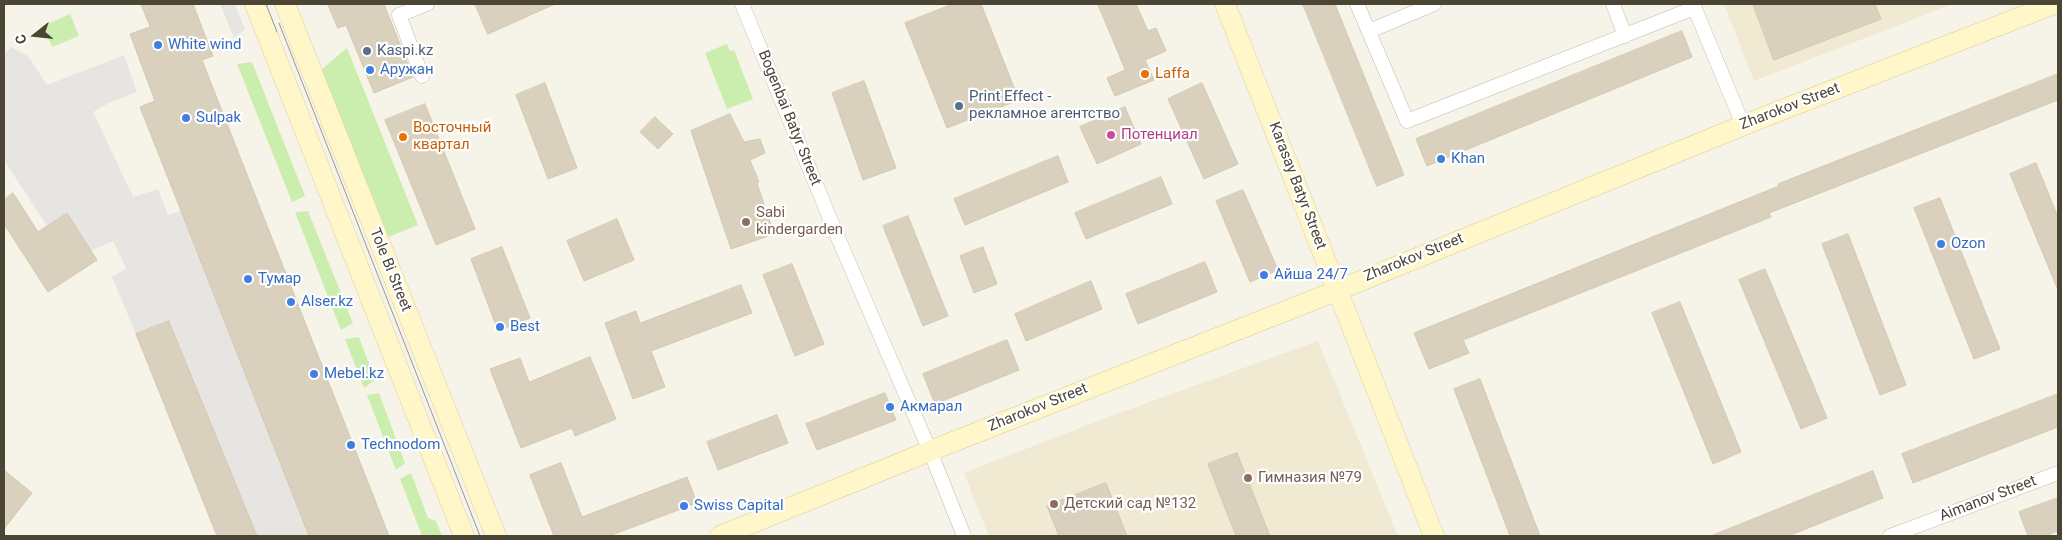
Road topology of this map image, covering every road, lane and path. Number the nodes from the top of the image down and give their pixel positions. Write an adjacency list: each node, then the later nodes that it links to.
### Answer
1 (255, 4): 19 (street, Tole Bi Street)
2 (285, 4): 20 (street, Tole Bi Street)
3 (427, 4): 13 (street)
4 (742, 4): 16 (street, Bogenbai Batyr Street)
5 (1226, 4): 15 (street, Karasay Batyr Street)
6 (1357, 4): 11 (street)
7 (1434, 4): 11 (street)
8 (1613, 4): 12 (street)
9 (2054, 4): 14 (street, Zharokov Street)
10 (1693, 6): 12 (street); 14 (street)
11 (1369, 31): 12 (street)
12 (1625, 36)
13 (422, 76)
14 (1743, 125): 15 (street, Zharokov Street)
15 (1338, 290): 16 (street, Zharokov Street); 23 (street, Karasay Batyr Street)
16 (930, 451): 21 (street, Zharokov Street); 22 (street, Bogenbai Batyr Street)
17 (2058, 473): 18 (street, Aimanov Street)
18 (1905, 534): 24 (street, Aimanov Street)
19 (464, 536)
20 (496, 536)
21 (720, 536)
22 (964, 536)
23 (1434, 536)
24 (1890, 536)

